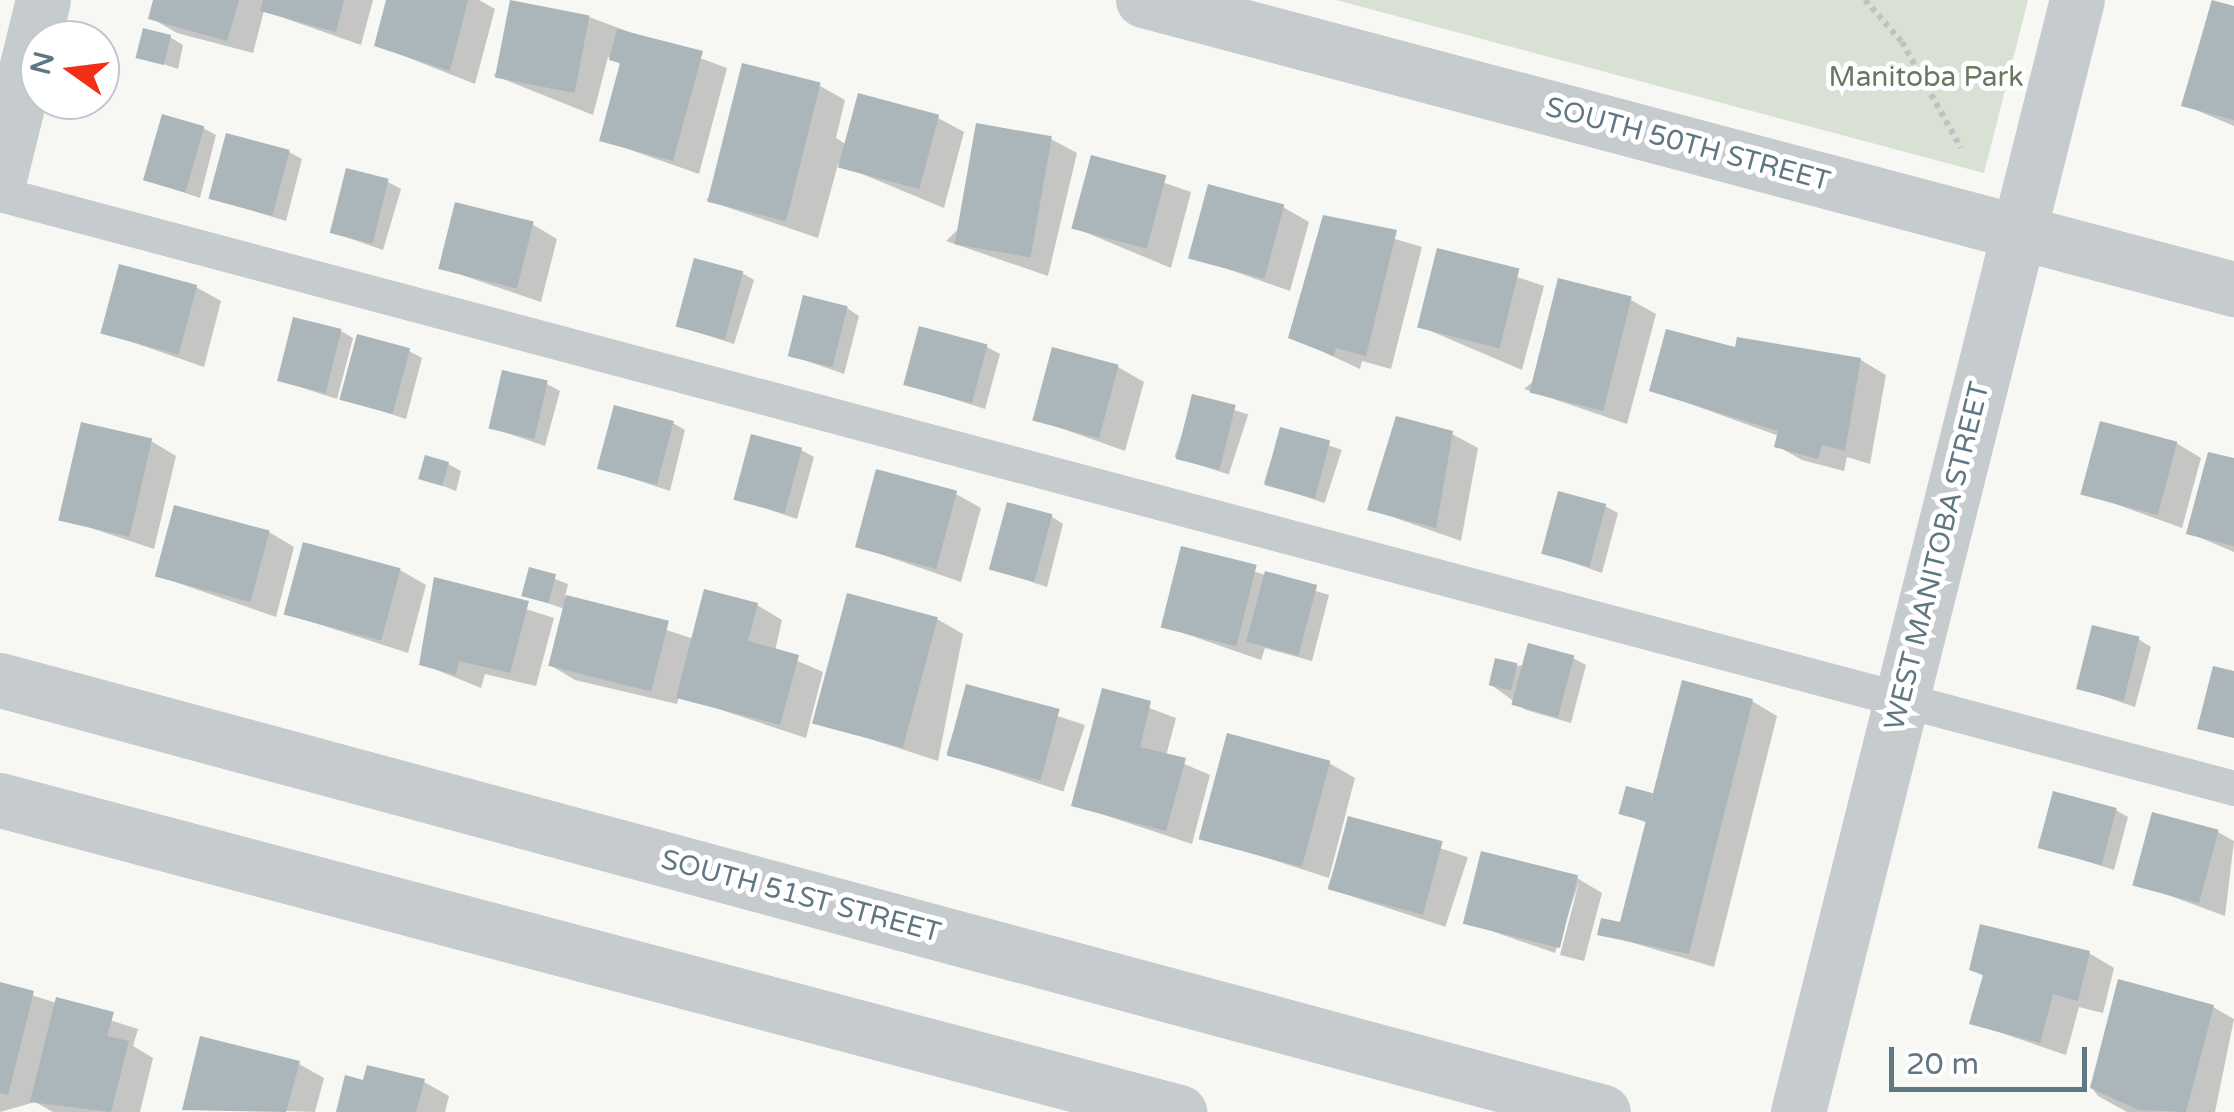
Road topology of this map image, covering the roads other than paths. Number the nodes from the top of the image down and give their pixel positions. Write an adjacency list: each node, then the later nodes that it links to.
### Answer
1 (42, 0): 4 (street)
2 (1143, 0): 6 (street, SOUTH 50TH STREET)
3 (2077, 0): 6 (street, WEST MANITOBA STREET)
4 (0, 175)
5 (0, 194): 9 (lane)
6 (2017, 232): 7 (street, SOUTH 50TH STREET); 9 (street, WEST MANITOBA STREET)
7 (2234, 289)
8 (0, 680): 13 (street, SOUTH 51ST STREET)
9 (1900, 702): 10 (lane); 14 (street, WEST MANITOBA STREET)
10 (2234, 788)
11 (0, 800): 12 (street)
12 (1179, 1112)
13 (1603, 1112)
14 (1798, 1112)

